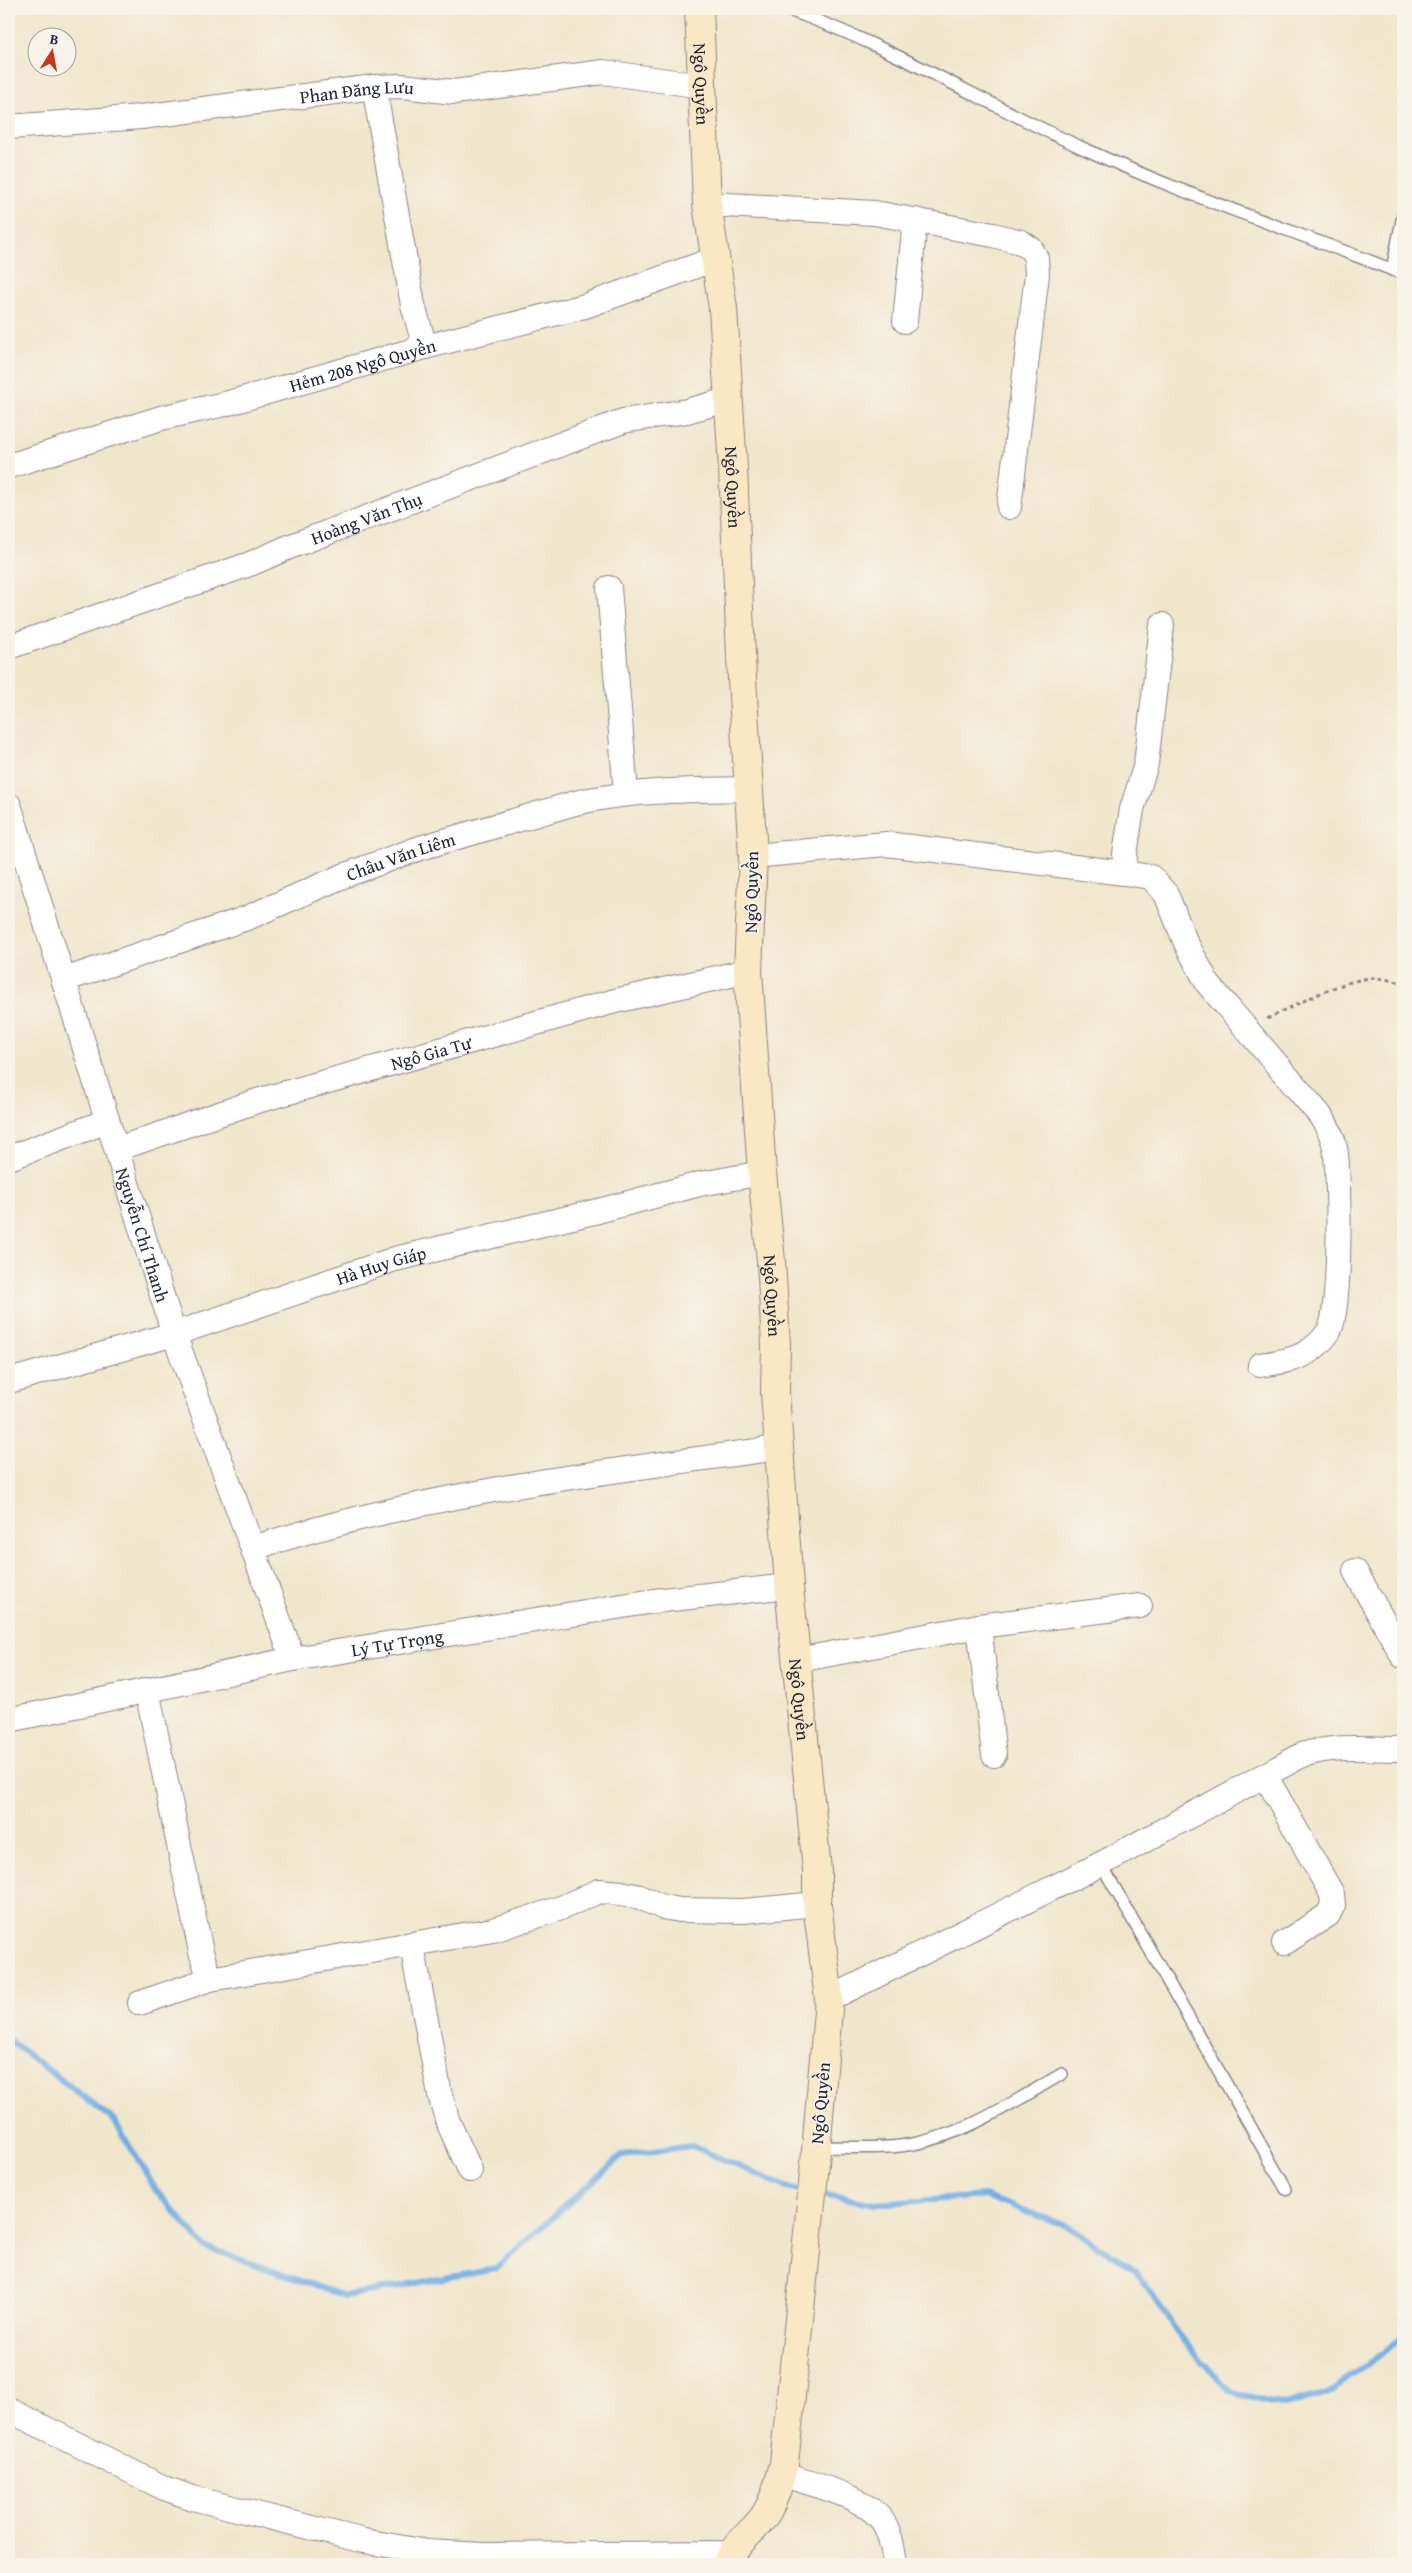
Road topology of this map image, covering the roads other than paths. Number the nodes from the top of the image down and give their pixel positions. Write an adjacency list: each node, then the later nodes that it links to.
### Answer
1 (699, 9): 3 (street, Ngô Quyền)
2 (786, 9): 10 (lane)
3 (703, 86): 4 (street, Phan Đăng Lưu); 6 (street, Ngô Quyền)
4 (374, 87): 5 (street, Phan Đăng Lưu); 13 (street)
5 (9, 127)
6 (708, 204): 8 (street); 9 (street, Ngô Quyền)
7 (1403, 215): 10 (lane)
8 (915, 220): 12 (street); 16 (street)
9 (715, 259): 13 (street, Hẻm 208 Ngô Quyền); 14 (street, Ngô Quyền)
10 (1392, 270): 11 (lane)
11 (1403, 274)
12 (906, 321)
13 (425, 346): 15 (street, Hẻm 208 Ngô Quyền)
14 (727, 400): 19 (street, Hoàng Văn Thụ); 20 (street, Ngô Quyền)
15 (9, 466)
16 (1009, 507)
17 (609, 588): 21 (street)
18 (1162, 624): 25 (street)
19 (9, 647)
20 (749, 789): 21 (street, Châu Văn Liêm); 23 (street, Ngô Quyền)
21 (626, 794): 27 (street, Châu Văn Liêm)
22 (9, 804): 24 (street, Nguyễn Chí Thanh)
23 (753, 856): 25 (street); 26 (street, Ngô Quyền)
24 (16, 859): 27 (street, Nguyễn Chí Thanh)
25 (1124, 873): 33 (street)
26 (748, 972): 29 (street, Ngô Gia Tự); 31 (street, Ngô Quyền)
27 (64, 980): 28 (street, Nguyễn Chí Thanh)
28 (107, 1121): 29 (street, Nguyễn Chí Thanh); 30 (street)
29 (117, 1149): 32 (street, Nguyễn Chí Thanh)
30 (9, 1158)
31 (762, 1173): 32 (street, Hà Huy Giáp); 35 (street, Ngô Quyền)
32 (174, 1334): 34 (street, Hà Huy Giáp); 36 (street, Nguyễn Chí Thanh)
33 (1260, 1365)
34 (9, 1381)
35 (779, 1448): 36 (street); 38 (street, Ngô Quyền)
36 (253, 1548): 42 (street, Nguyễn Chí Thanh)
37 (1354, 1571): 41 (street)
38 (789, 1586): 42 (street, Lý Tự Trọng); 43 (street, Ngô Quyền)
39 (1140, 1606): 40 (street)
40 (979, 1626): 43 (street); 47 (street)
41 (1403, 1656)
42 (293, 1660): 44 (street, Lý Tự Trọng)
43 (798, 1660): 50 (street, Ngô Quyền)
44 (147, 1690): 45 (street, Lý Tự Trọng); 53 (street)
45 (9, 1720)
46 (1403, 1749): 48 (street)
47 (994, 1755)
48 (1266, 1776): 49 (street); 51 (street)
49 (1101, 1864): 54 (street); 59 (lane)
50 (817, 1904): 52 (street); 54 (street, Ngô Quyền)
51 (1284, 1944)
52 (412, 1946): 53 (street); 58 (street)
53 (210, 1979): 55 (street)
54 (829, 1998): 57 (street, Ngô Quyền)
55 (140, 2004)
56 (1062, 2074): 57 (lane)
57 (816, 2147): 61 (street, Ngô Quyền)
58 (470, 2170)
59 (1286, 2189)
60 (9, 2410): 62 (street)
61 (781, 2474): 62 (street, Ngô Quyền); 63 (street)
62 (729, 2558)
63 (895, 2564)

